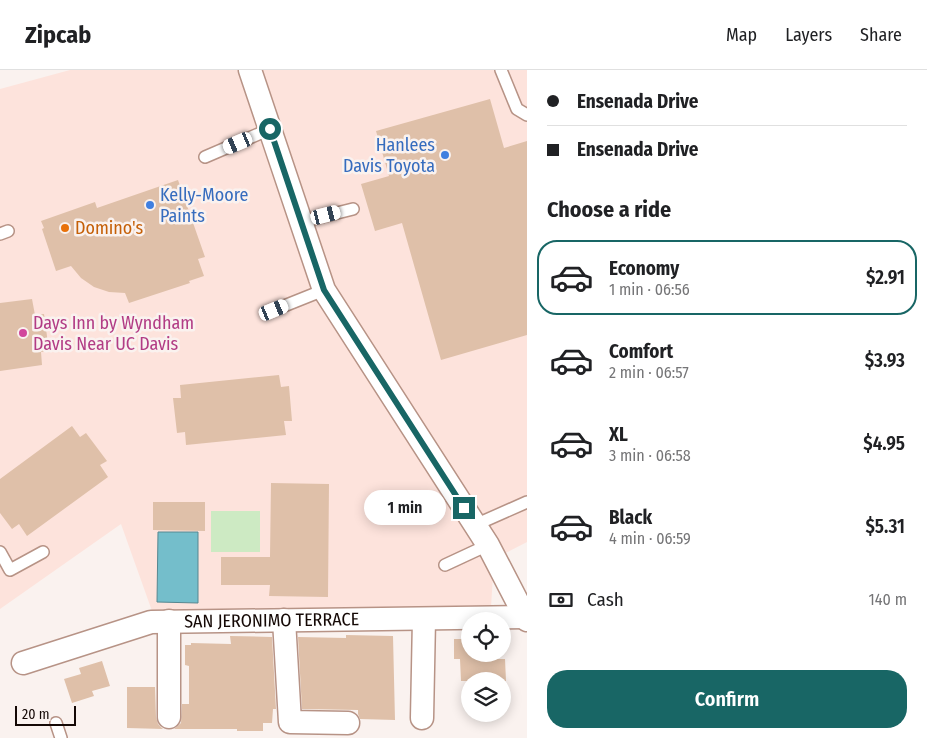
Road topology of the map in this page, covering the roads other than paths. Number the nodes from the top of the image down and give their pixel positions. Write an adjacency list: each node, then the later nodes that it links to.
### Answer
1 (250, 70): 4 (street)
2 (501, 70): 3 (lane)
3 (527, 115)
4 (270, 129): 5 (lane); 7 (street)
5 (205, 157)
6 (353, 209): 7 (lane)
7 (301, 222): 8 (street)
8 (324, 290): 9 (lane); 11 (street)
9 (274, 310)
10 (527, 502): 11 (lane)
11 (475, 525): 12 (street)
12 (488, 545): 15 (lane); 17 (street)
13 (0, 552): 14 (lane)
14 (43, 552)
15 (445, 565)
16 (424, 619): 17 (street, SAN JERONIMO TERRACE); 18 (street, SAN JERONIMO TERRACE); 22 (street)
17 (526, 619)
18 (284, 620): 19 (street, SAN JERONIMO TERRACE); 24 (street)
19 (169, 621): 20 (street, SAN JERONIMO TERRACE); 21 (street)
20 (23, 663)
21 (169, 717)
22 (422, 718)
23 (56, 723): 25 (lane)
24 (348, 723)
25 (61, 738)

